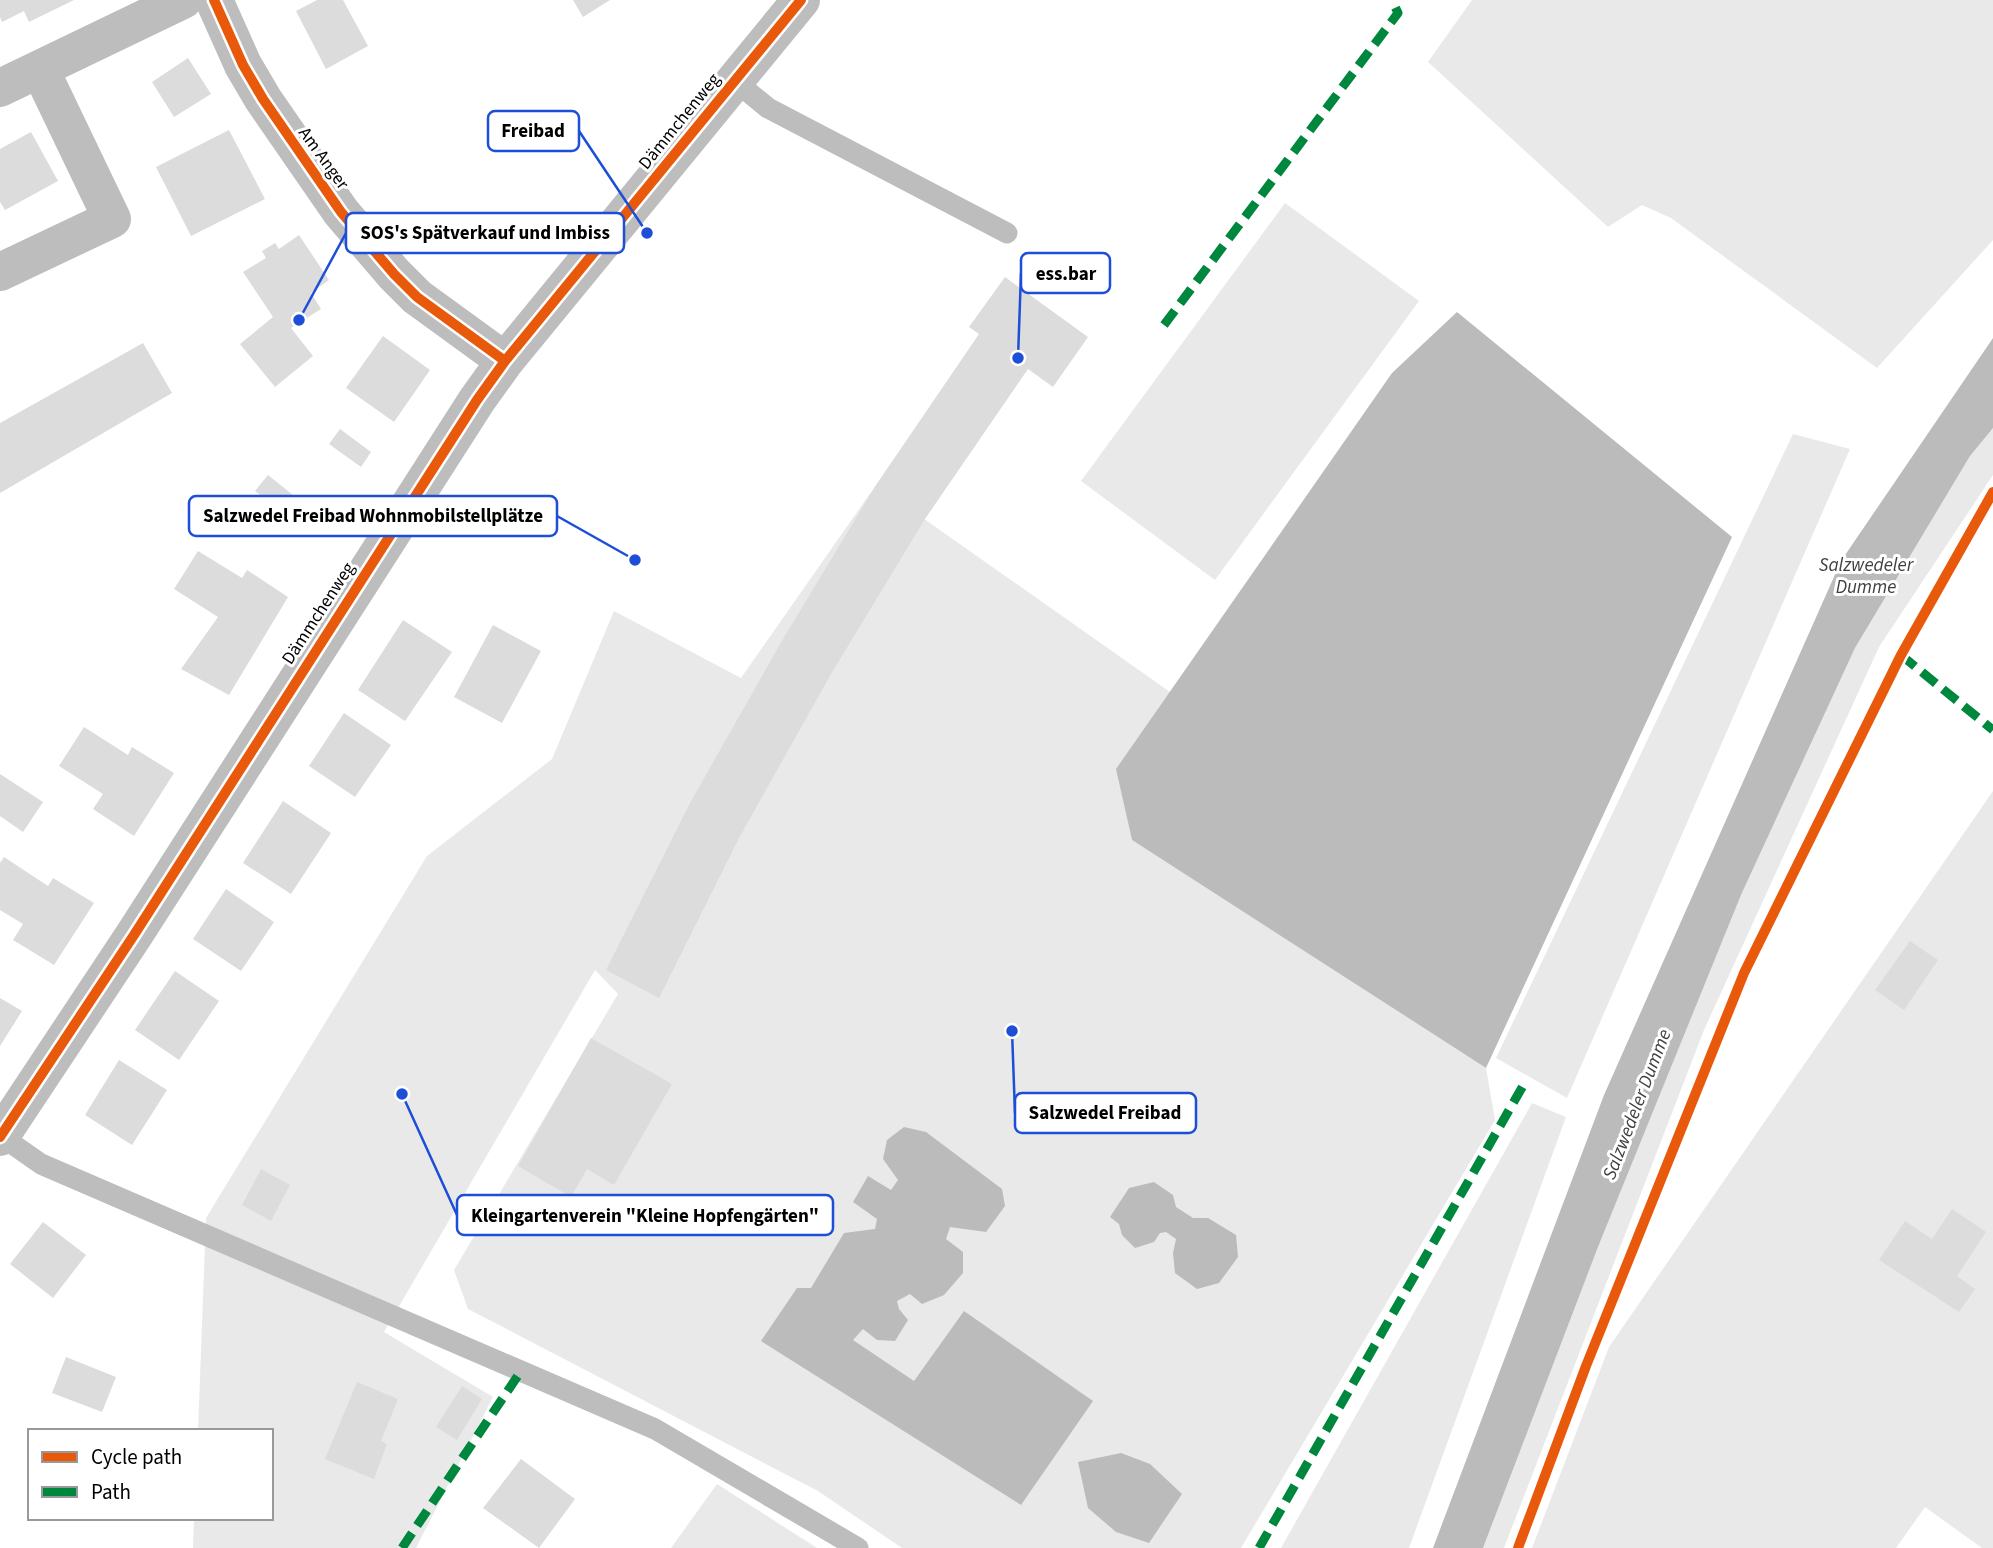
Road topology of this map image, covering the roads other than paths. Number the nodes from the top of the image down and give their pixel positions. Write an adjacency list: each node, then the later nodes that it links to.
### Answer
1 (183, 0): 4 (street)
2 (214, 0): 9 (street, Am Anger)
3 (801, 0): 5 (street, Dämmchenweg)
4 (40, 69): 6 (street); 8 (street)
5 (735, 81): 7 (lane); 9 (street, Dämmchenweg)
6 (0, 88)
7 (1007, 233)
8 (0, 272)
9 (505, 361): 10 (street, Dämmchenweg)
10 (0, 1136): 11 (lane)
11 (858, 1548)

